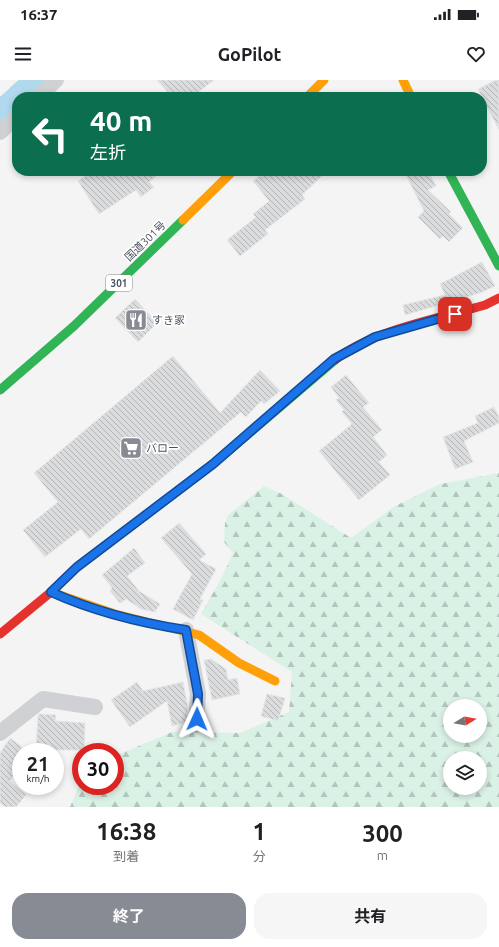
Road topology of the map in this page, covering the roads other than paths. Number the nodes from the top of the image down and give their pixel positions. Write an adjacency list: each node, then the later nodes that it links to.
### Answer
1 (56, 80): 4 (street)
2 (324, 80): 5 (main road)
3 (403, 80): 6 (main road)
4 (43, 92)
5 (313, 92)
6 (409, 92)
7 (12, 121): 8 (street)
8 (0, 132)
9 (229, 176): 13 (main road, 国道301号 / 301)
10 (451, 176): 11 (main road)
11 (499, 266)
12 (499, 298): 14 (main road)
13 (0, 390)
14 (51, 592): 15 (main road); 16 (main road)
15 (186, 630): 17 (main road); 19 (street)
16 (0, 634)
17 (275, 682)
18 (95, 707): 20 (street)
19 (196, 726)
20 (0, 733)

